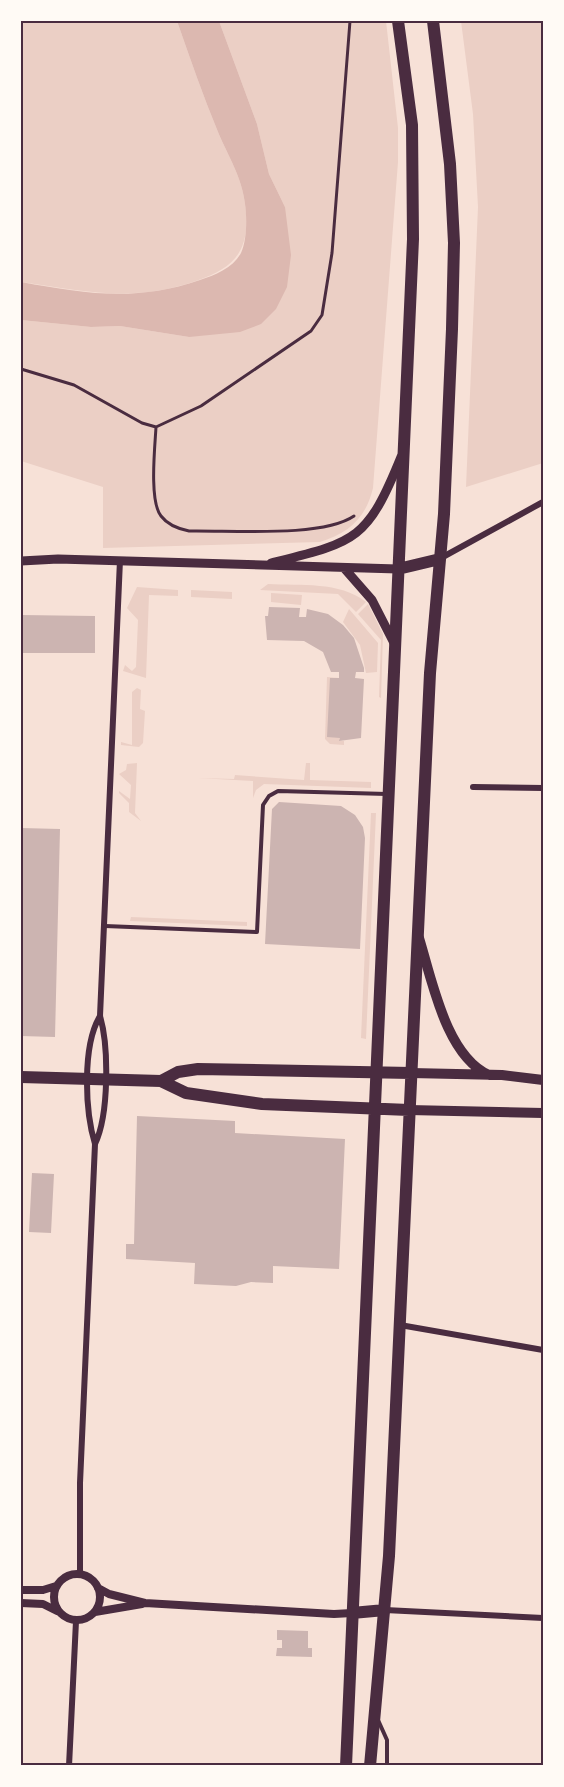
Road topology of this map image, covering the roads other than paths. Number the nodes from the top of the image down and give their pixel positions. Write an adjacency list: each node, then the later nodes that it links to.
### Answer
1 (398, 21): 3 (highway)
2 (433, 21): 5 (highway)
3 (403, 452): 8 (main road); 10 (highway)
4 (543, 502): 5 (street)
5 (440, 559): 10 (highway); 16 (highway)
6 (120, 560): 7 (main road); 8 (main road); 15 (street)
7 (21, 561)
8 (260, 566): 9 (main road)
9 (344, 568): 10 (main road); 11 (main road)
10 (398, 569): 11 (highway)
11 (395, 646): 14 (highway)
12 (473, 788): 13 (street)
13 (543, 788)
14 (388, 794): 15 (lane); 18 (highway)
15 (105, 926): 17 (street)
16 (418, 932): 19 (highway); 20 (main road)
17 (100, 1016): 22 (street); 23 (street)
18 (375, 1072): 19 (highway); 25 (highway); 26 (highway)
19 (411, 1073): 20 (main road); 27 (highway)
20 (489, 1075): 24 (main road)
21 (21, 1077): 22 (highway)
22 (89, 1079): 23 (highway); 29 (street)
23 (104, 1080): 25 (highway); 29 (street)
24 (543, 1080)
25 (161, 1081): 26 (highway)
26 (374, 1110): 27 (highway); 41 (highway)
27 (410, 1110): 28 (main road); 30 (highway)
28 (543, 1113)
29 (94, 1144): 32 (street)
30 (400, 1324): 31 (street); 38 (highway)
31 (543, 1350)
32 (80, 1574): 33 (street); 34 (street)
33 (56, 1586): 35 (street); 39 (street)
34 (98, 1588): 37 (street); 40 (street)
35 (21, 1590)
36 (21, 1603): 39 (street)
37 (145, 1603): 40 (street); 41 (street)
38 (385, 1610): 41 (highway); 42 (street); 44 (highway)
39 (58, 1611): 43 (street)
40 (95, 1612): 43 (street)
41 (352, 1613): 46 (highway)
42 (543, 1618)
43 (76, 1621): 45 (street)
44 (374, 1715): 47 (highway); 48 (lane)
45 (69, 1766)
46 (346, 1766)
47 (370, 1766)
48 (387, 1766)

